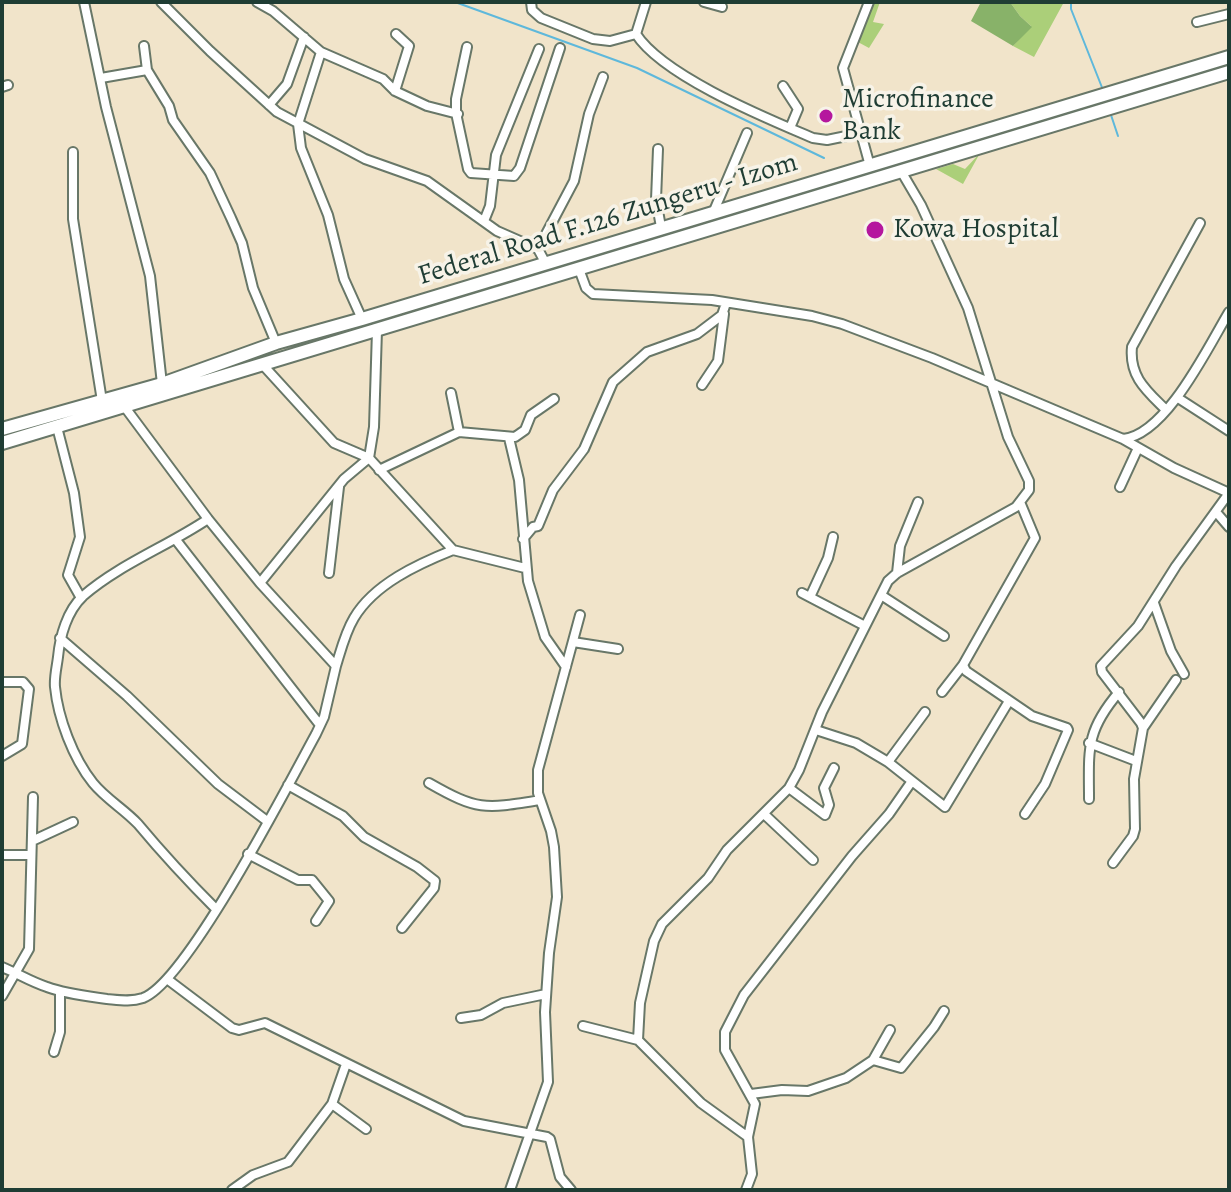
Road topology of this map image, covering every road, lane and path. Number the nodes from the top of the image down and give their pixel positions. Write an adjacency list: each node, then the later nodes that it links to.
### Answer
1 (84, 2): 23 (street)
2 (161, 2): 27 (street)
3 (257, 2): 13 (street)
4 (531, 2): 12 (street)
5 (646, 2): 12 (street)
6 (704, 2): 8 (street)
7 (869, 2): 32 (street)
8 (722, 7)
9 (1229, 14): 10 (street)
10 (1197, 22)
11 (396, 34): 25 (street)
12 (636, 34): 30 (street)
13 (304, 37): 18 (street); 27 (street)
14 (144, 46): 20 (street)
15 (467, 47): 28 (street)
16 (560, 48): 37 (street)
17 (539, 49): 37 (street)
18 (321, 52): 25 (street); 29 (street)
19 (1229, 57): 26 (main road, Federal Road F.126 Zungeru - Izom)
20 (147, 70): 23 (street); 52 (street)
21 (1229, 72): 26 (main road, Federal Road F.126 Zungeru - Izom)
22 (603, 77): 44 (street)
23 (101, 78): 54 (street)
24 (783, 86): 30 (street)
25 (395, 91): 28 (street)
26 (1105, 102): 35 (main road, Federal Road F.126 Zungeru - Izom); 36 (main road, Federal Road F.126 Zungeru - Izom)
27 (269, 105): 29 (street)
28 (458, 114): 37 (street)
29 (298, 124): 40 (street); 50 (street)
30 (790, 128): 32 (street)
31 (747, 133): 38 (street)
32 (861, 133): 35 (street)
33 (658, 149): 42 (street)
34 (73, 152): 60 (street)
35 (870, 166): 38 (main road, Federal Road F.126 Zungeru - Izom)
36 (901, 171): 43 (main road, Federal Road F.126 Zungeru - Izom); 55 (street)
37 (493, 175): 40 (street)
38 (713, 213): 39 (main road, Federal Road F.126 Zungeru - Izom)
39 (695, 218): 42 (main road, Federal Road F.126 Zungeru - Izom); 43 (main road)
40 (484, 221): 44 (street)
41 (1200, 223): 62 (street)
42 (661, 227): 45 (main road, Federal Road F.126 Zungeru - Izom)
43 (699, 233): 46 (main road, Federal Road F.126 Zungeru - Izom)
44 (538, 249): 45 (street)
45 (546, 264): 50 (main road, Federal Road F.126 Zungeru - Izom)
46 (579, 269): 47 (street); 51 (main road, Federal Road F.126 Zungeru - Izom)
47 (726, 303): 49 (street); 55 (street)
48 (1229, 312): 58 (street)
49 (724, 313): 56 (street); 82 (street)
50 (362, 319): 52 (main road, Federal Road F.126 Zungeru - Izom)
51 (377, 330): 53 (main road, Federal Road F.126 Zungeru - Izom); 71 (street)
52 (276, 343): 54 (main road, Federal Road F.126 Zungeru - Izom)
53 (262, 364): 61 (main road, Federal Road F.126 Zungeru - Izom); 71 (street)
54 (162, 384): 60 (main road, Federal Road F.126 Zungeru - Izom)
55 (990, 384): 68 (street); 77 (street)
56 (702, 385)
57 (451, 393): 66 (street)
58 (1178, 398): 62 (street); 65 (street)
59 (554, 399): 67 (street)
60 (102, 401): 64 (main road, Federal Road F.126 Zungeru - Izom)
61 (124, 406): 63 (main road, Federal Road F.126 Zungeru - Izom); 79 (street)
62 (1166, 410): 68 (street)
63 (57, 427): 69 (main road, Federal Road F.126 Zungeru - Izom); 90 (street)
64 (2, 429)
65 (1229, 431)
66 (459, 432): 67 (street); 72 (street)
67 (509, 438): 82 (street)
68 (1123, 439): 70 (street)
69 (2, 443)
70 (1138, 448): 74 (street); 75 (street)
71 (369, 458): 72 (street); 73 (street)
72 (379, 470): 84 (street)
73 (340, 484): 86 (street); 88 (street)
74 (1120, 487)
75 (1229, 493): 78 (street)
76 (918, 502): 87 (street)
77 (1020, 502): 87 (street); 98 (street)
78 (1216, 512): 80 (street); 91 (street)
79 (208, 519): 83 (street); 88 (street)
80 (1229, 527)
81 (833, 537): 93 (street)
82 (523, 539): 85 (street)
83 (176, 540): 90 (street); 108 (street)
84 (453, 550): 85 (street); 99 (street)
85 (525, 568): 100 (street)
86 (329, 573)
87 (897, 573): 89 (street)
88 (260, 583): 99 (street)
89 (881, 595): 93 (street); 94 (street)
90 (81, 598): 95 (street)
91 (1154, 603): 101 (street); 105 (street)
92 (580, 615): 96 (street)
93 (865, 626): 110 (street)
94 (944, 636)
95 (60, 638): 125 (street); 133 (street)
96 (573, 642): 97 (street); 100 (street)
97 (618, 649)
98 (963, 665): 104 (street); 106 (street)
99 (336, 666): 108 (street)
100 (566, 667): 122 (street)
101 (1184, 674)
102 (1176, 680): 109 (street)
103 (2, 682): 112 (street)
104 (942, 692)
105 (1119, 692): 109 (street); 111 (street)
106 (1009, 701): 116 (street); 124 (street)
107 (925, 712): 114 (street)
108 (320, 725): 118 (street)
109 (1143, 728): 113 (street)
110 (816, 730): 114 (street); 119 (street)
111 (1089, 743): 113 (street); 121 (street)
112 (2, 756)
113 (1136, 761): 132 (street)
114 (888, 762): 116 (street)
115 (834, 768): 119 (street)
116 (912, 781): 150 (street)
117 (429, 783): 122 (street)
118 (288, 785): 125 (street); 135 (street)
119 (789, 788): 123 (street)
120 (33, 797): 127 (street)
121 (1089, 799)
122 (540, 800): 140 (street)
123 (764, 814): 131 (street); 146 (street)
124 (1025, 814)
125 (267, 821): 128 (street)
126 (73, 822): 127 (street)
127 (32, 841): 130 (street)
128 (248, 854): 133 (street); 134 (street)
129 (2, 855): 130 (street)
130 (31, 855): 137 (street)
131 (813, 860)
132 (1113, 863)
133 (216, 909): 138 (street)
134 (316, 921)
135 (402, 928)
136 (2, 967): 137 (street)
137 (16, 974): 139 (street); 141 (street)
138 (167, 979): 139 (street); 149 (street)
139 (60, 991): 147 (street)
140 (546, 994): 143 (street); 153 (street)
141 (2, 996)
142 (944, 1011): 148 (street)
143 (461, 1018)
144 (583, 1026): 146 (street)
145 (890, 1030): 148 (street)
146 (638, 1040): 154 (street)
147 (54, 1052)
148 (873, 1060): 150 (street)
149 (346, 1064): 151 (street); 153 (street)
150 (751, 1094): 154 (street)
151 (332, 1104): 152 (street); 155 (street)
152 (366, 1129)
153 (531, 1135): 156 (street); 157 (street)
154 (748, 1137): 158 (street)
155 (232, 1190)
156 (510, 1190)
157 (571, 1190)
158 (746, 1190)

